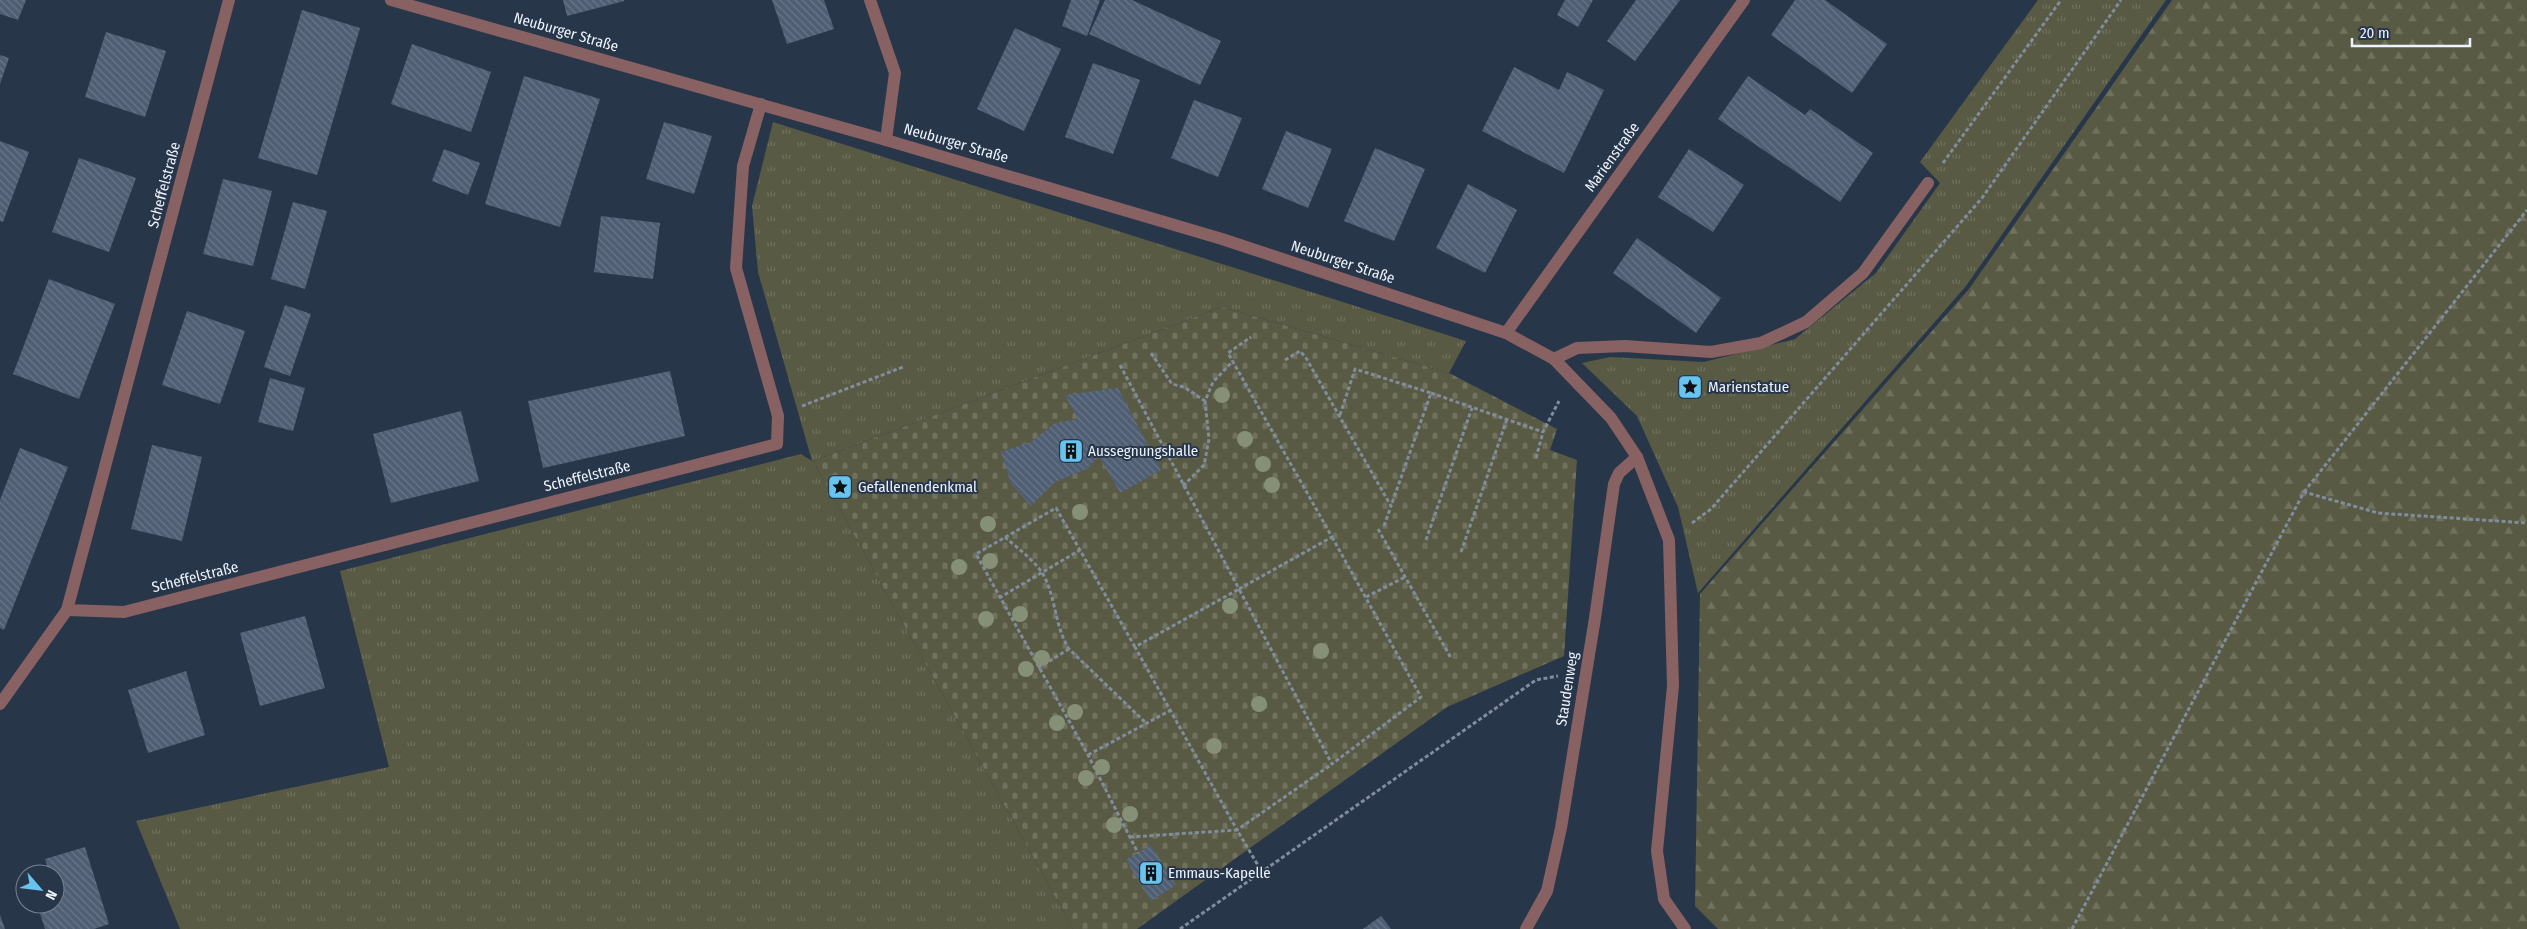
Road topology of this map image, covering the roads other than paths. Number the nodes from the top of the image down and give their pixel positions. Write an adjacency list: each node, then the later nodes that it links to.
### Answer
1 (229, 0): 11 (street, Scheffelstraße)
2 (393, 0): 5 (street, Neuburger Straße)
3 (870, 0): 6 (street)
4 (1744, 0): 8 (street, Marienstraße)
5 (761, 104): 6 (street, Neuburger Straße); 11 (street, Scheffelstraße)
6 (886, 140): 8 (street, Neuburger Straße)
7 (1928, 183): 9 (street)
8 (1506, 333): 9 (street, Neuburger Straße)
9 (1554, 359): 10 (street, Neuburger Straße)
10 (1637, 457): 13 (street, Staudenweg); 14 (street, Neuburger Straße)
11 (67, 610): 12 (street, Scheffelstraße)
12 (0, 704)
13 (1526, 929)
14 (1685, 929)

